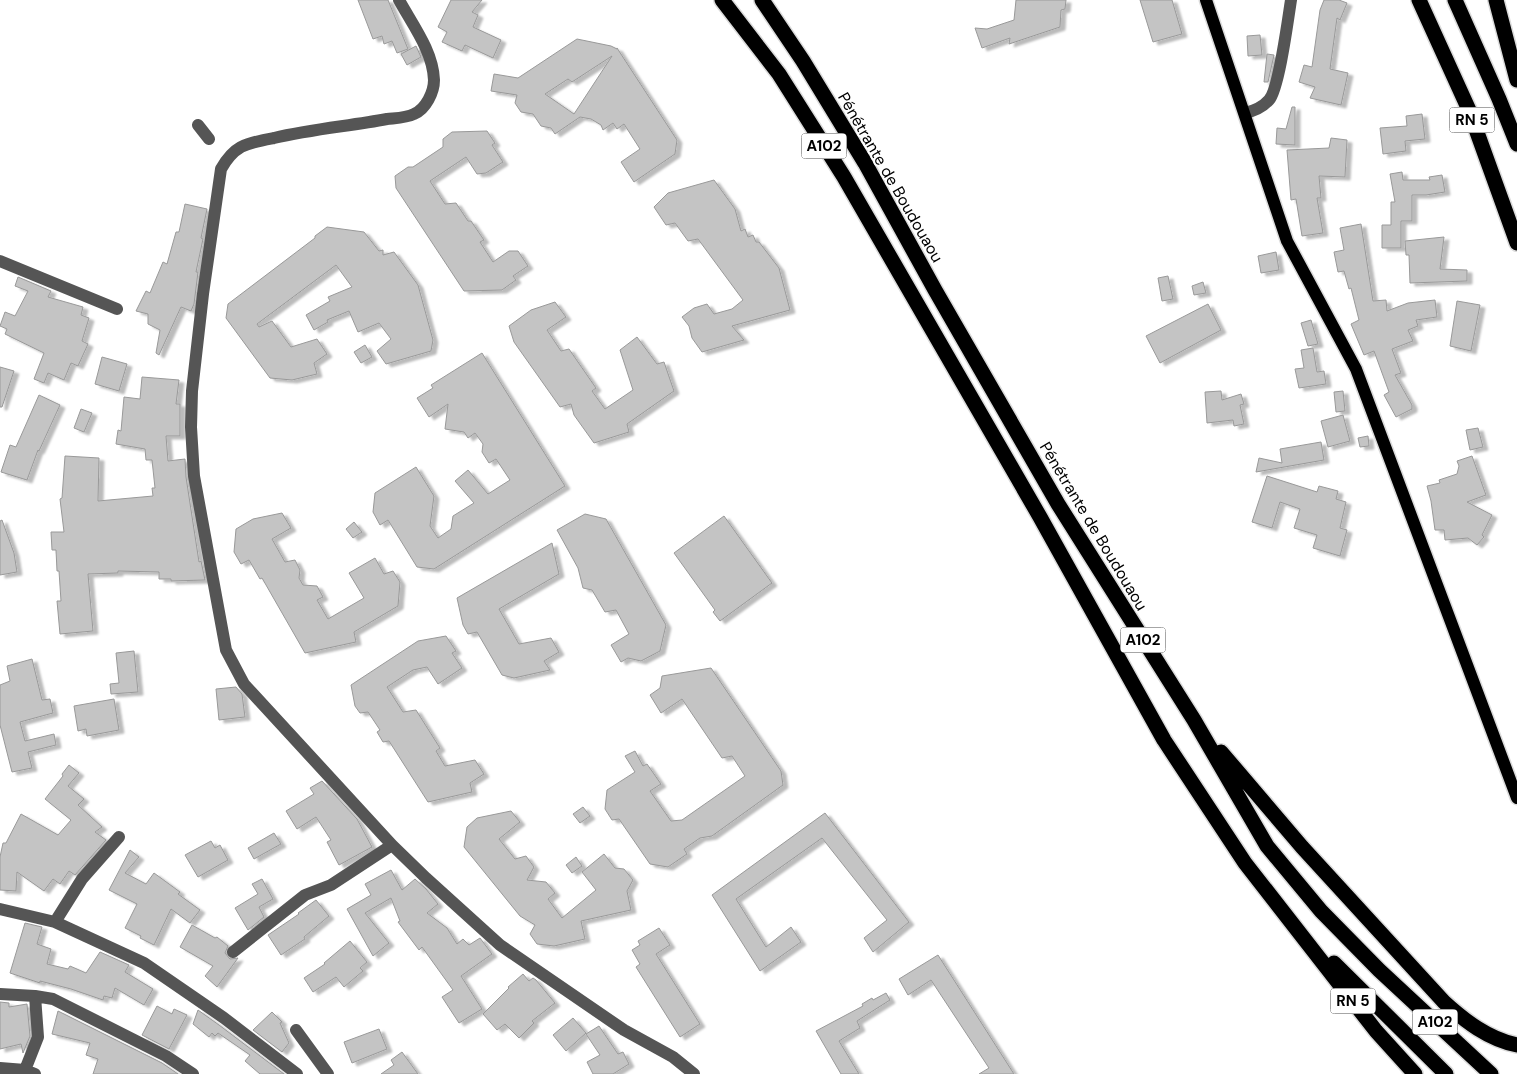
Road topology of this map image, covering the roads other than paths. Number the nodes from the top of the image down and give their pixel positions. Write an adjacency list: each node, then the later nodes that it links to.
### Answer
1 (398, 0): 20 (street)
2 (722, 0): 23 (highway, A102)
3 (762, 0): 17 (highway, Pénétrante de Boudouaou / A102)
4 (1206, 0): 10 (main road)
5 (1291, 0): 10 (street)
6 (1419, 0): 14 (highway, RN 5)
7 (1454, 0): 13 (highway, RN 5)
8 (1496, 0): 9 (highway)
9 (1517, 80)
10 (1245, 112): 18 (main road)
11 (198, 125): 12 (street)
12 (209, 139)
13 (1517, 144)
14 (1517, 243)
15 (0, 261): 16 (street)
16 (117, 309)
17 (1194, 720): 28 (highway); 37 (highway, Pénétrante de Boudouaou / A102)
18 (1517, 798)
19 (119, 837): 22 (street)
20 (392, 845): 24 (street); 34 (street)
21 (0, 909): 22 (street)
22 (55, 922): 32 (street)
23 (1295, 925): 35 (highway, RN 5); 36 (highway)
24 (233, 952)
25 (0, 994): 26 (street)
26 (36, 996): 30 (street); 31 (street)
27 (296, 1030): 33 (street)
28 (1517, 1044)
29 (0, 1068): 30 (street)
30 (30, 1072)
31 (193, 1074)
32 (297, 1074)
33 (328, 1074)
34 (694, 1074)
35 (1415, 1074)
36 (1446, 1074)
37 (1491, 1074)

